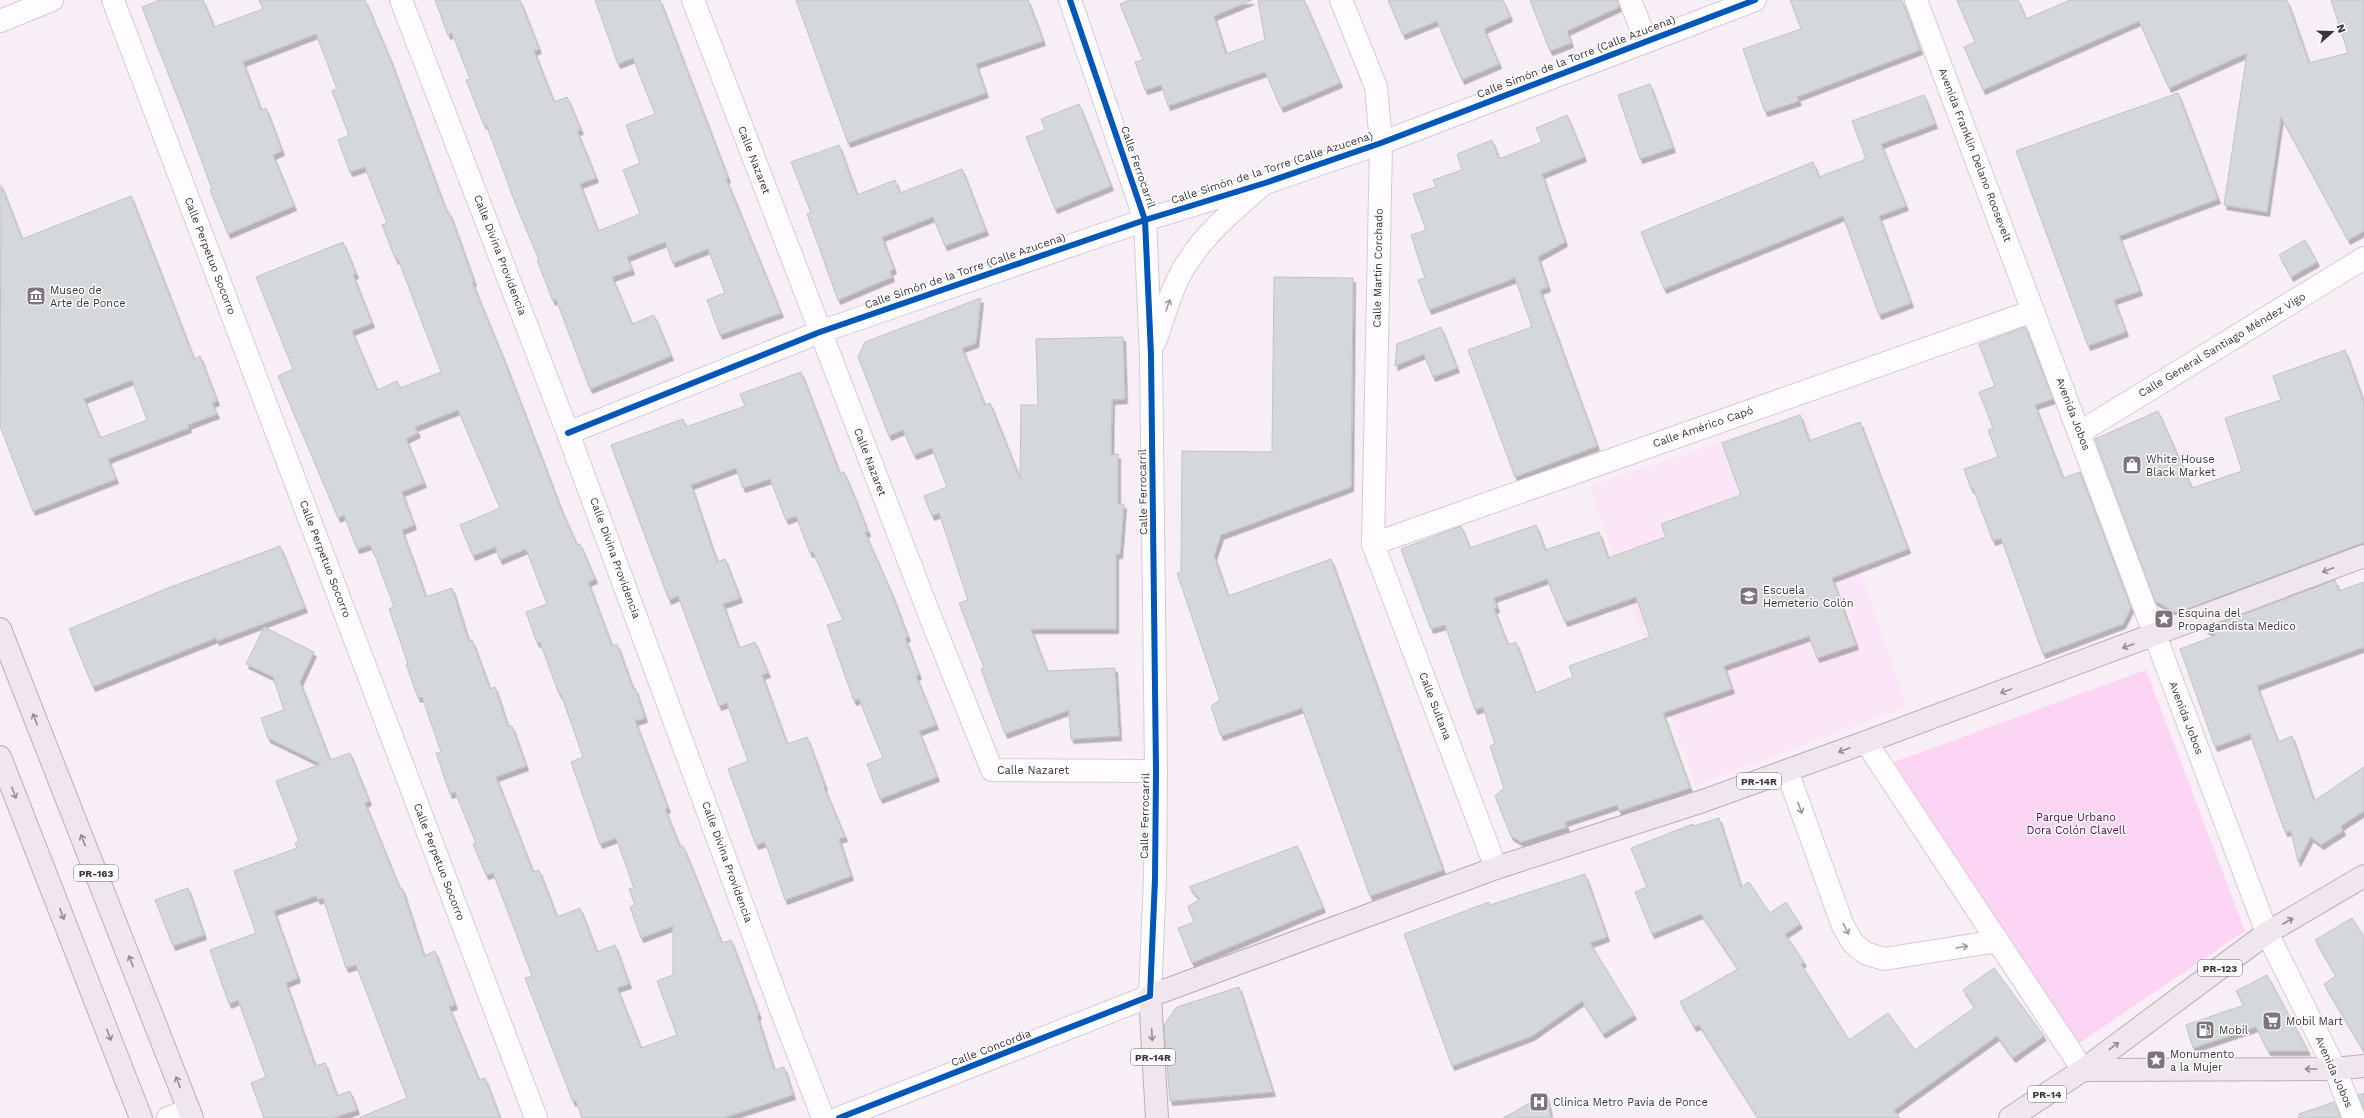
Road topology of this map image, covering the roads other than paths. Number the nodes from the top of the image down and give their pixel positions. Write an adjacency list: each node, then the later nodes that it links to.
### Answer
1 (52, 0): 10 (street)
2 (113, 0): 40 (street, Calle Perpetuo Socorro)
3 (401, 0): 20 (street, Calle Divina Providencia)
4 (693, 0): 17 (street, Calle Nazaret)
5 (1070, 0): 14 (street, Calle Ferrocarril)
6 (1341, 0): 12 (street, Calle Martín Corchado)
7 (1630, 0): 11 (street)
8 (1755, 0): 11 (street, Calle Simón de la Torre (Calle Azucena))
9 (1916, 0): 16 (street, Avenida Franklin Delano Roosevelt)
10 (0, 21)
11 (1646, 41): 12 (street, Calle Simón de la Torre (Calle Azucena))
12 (1381, 143): 13 (street, Calle Simón de la Torre (Calle Azucena)); 21 (street, Calle Martín Corchado)
13 (1264, 183): 14 (street, Calle Simón de la Torre (Calle Azucena)); 18 (street, one-way to 13)
14 (1145, 220): 17 (street, Calle Simón de la Torre (Calle Azucena)); 18 (street, Calle Ferrocarril)
15 (2364, 258): 19 (street, Calle General Santiago Méndez Vigo)
16 (2033, 311): 19 (street, Avenida Jobos); 21 (street, Calle Américo Capó)
17 (820, 332): 20 (street, Calle Simón de la Torre (Calle Azucena)); 27 (street, Calle Nazaret)
18 (1151, 355): 27 (street, Calle Ferrocarril)
19 (2080, 432): 24 (street, Avenida Jobos)
20 (568, 433): 41 (street, Calle Divina Providencia)
21 (1373, 544): 29 (street, Calle Sultana)
22 (2364, 556): 24 (main road, PR-14R, one-way to 24)
23 (0, 629): 37 (main road, PR-163, one-way to 23)
24 (2155, 636): 25 (main road, PR-14R, one-way to 25); 31 (street, Avenida Jobos)
25 (1866, 742): 28 (main road, PR-14R, one-way to 28); 32 (street)
26 (0, 757): 38 (main road, one-way to 38)
27 (1156, 771): 33 (street, Calle Ferrocarril)
28 (1787, 771): 29 (main road, PR-14R); 32 (street, one-way to 32)
29 (1496, 868): 33 (main road, PR-14R)
30 (2364, 876): 31 (main road, PR-123, one-way to 30)
31 (2267, 933): 35 (street, Avenida Jobos); 36 (main road, PR-123, one-way to 31)
32 (1998, 941): 36 (street)
33 (1150, 996): 42 (street, Calle Concordia); 43 (main road, Calle Ferrocarril / PR-14R, one-way to 43)
34 (2364, 1066): 35 (main road)
35 (2334, 1069): 36 (main road, one-way to 36); 45 (street, Avenida Jobos)
36 (2083, 1070): 44 (main road, PR-14)
37 (191, 1114): 39 (street)
38 (141, 1118)
39 (168, 1118)
40 (536, 1118)
41 (823, 1118)
42 (839, 1118)
43 (1157, 1118)
44 (2010, 1118)
45 (2354, 1118)

